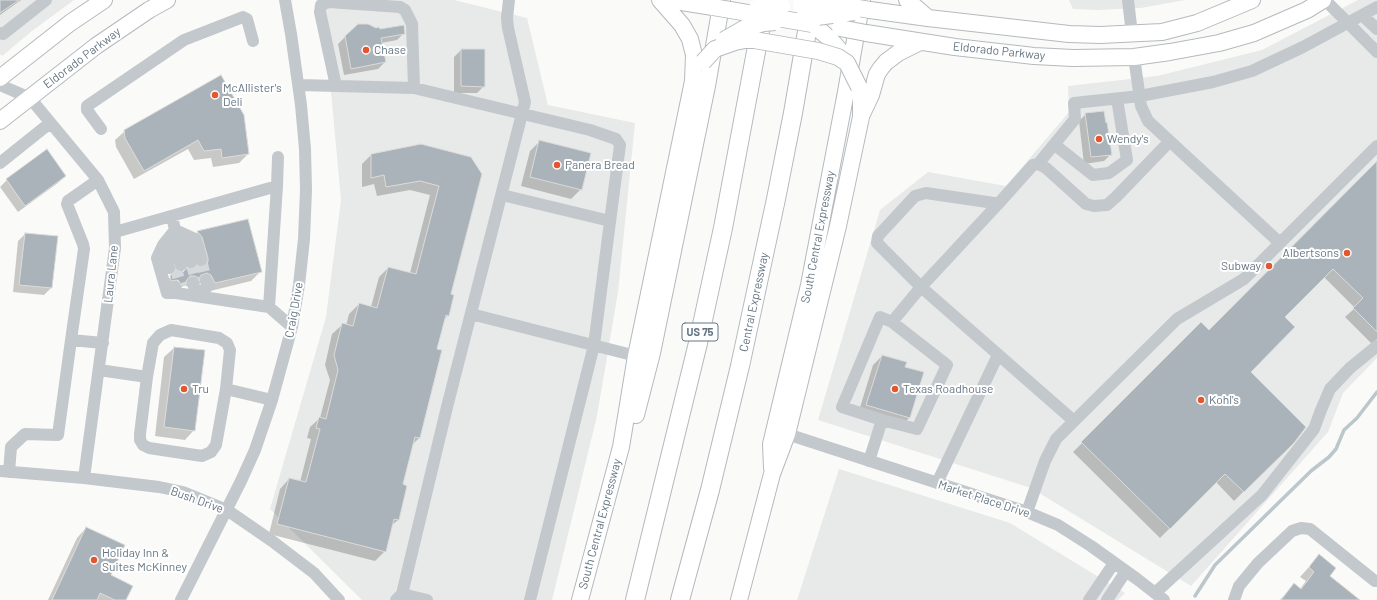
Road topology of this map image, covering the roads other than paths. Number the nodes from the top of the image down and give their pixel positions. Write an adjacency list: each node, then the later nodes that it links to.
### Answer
1 (46, 0): 22 (street)
2 (104, 0): 31 (main road)
3 (167, 0): 38 (main road, Eldorado Parkway)
4 (285, 0): 34 (street, Craig Drive)
5 (509, 0): 40 (street)
6 (660, 0): 32 (main road)
7 (669, 0): 14 (main road)
8 (764, 0): 100 (highway, US 75)
9 (907, 0): 19 (main road)
10 (1128, 0): 23 (street)
11 (1263, 0): 29 (main road)
12 (1324, 0): 20 (street); 29 (main road, Eldorado Parkway)
13 (1248, 1): 23 (main road, Eldorado Parkway)
14 (718, 4): 16 (main road, bridge); 82 (main road, South Central Expressway)
15 (866, 5): 16 (main road, Eldorado Parkway, bridge); 19 (main road, Eldorado Parkway); 85 (main road, South Central Expressway)
16 (804, 8): 25 (main road, Eldorado Parkway, bridge); 26 (main road, bridge); 30 (main road); 101 (highway, Central Expressway)
17 (1376, 8): 18 (street)
18 (1362, 15): 20 (street); 21 (street)
19 (928, 18): 23 (main road, Eldorado Parkway)
20 (1348, 23): 27 (street); 37 (street)
21 (1377, 29)
22 (0, 34)
23 (1132, 34): 28 (main road)
24 (252, 41): 44 (street)
25 (920, 42): 28 (main road, Eldorado Parkway); 41 (main road)
26 (715, 49): 30 (main road, bridge); 32 (main road, bridge)
27 (1377, 52)
28 (1034, 56): 29 (main road, Eldorado Parkway)
29 (1134, 57): 37 (street)
30 (847, 63): 41 (main road, bridge)
31 (0, 78)
32 (693, 81): 74 (main road, South Central Expressway)
33 (0, 85): 38 (street)
34 (299, 85): 35 (street); 68 (street, Craig Drive)
35 (336, 86): 36 (street); 36 (street)
36 (414, 88): 40 (street)
37 (1140, 96): 39 (street); 45 (street)
38 (30, 98): 42 (main road, Eldorado Parkway); 43 (street, Laura Lane)
39 (1118, 99): 46 (street); 46 (street)
40 (523, 114): 53 (street); 56 (street)
41 (861, 117): 81 (main road, South Central Expressway)
42 (0, 121)
43 (50, 123): 49 (street); 51 (street, Laura Lane)
44 (101, 129)
45 (1170, 141): 50 (street); 59 (street)
46 (1055, 145): 50 (street)
47 (1377, 146): 59 (street)
48 (278, 156): 52 (street)
49 (0, 163)
50 (1038, 164): 54 (street)
51 (98, 180): 58 (street, Laura Lane); 69 (street)
52 (277, 186): 55 (street); 65 (street)
53 (502, 195): 56 (street); 66 (street)
54 (1000, 203): 63 (street); 63 (street)
55 (172, 216): 57 (street); 58 (street)
56 (610, 221): 71 (street)
57 (175, 230): 60 (street); 61 (street); 61 (street)
58 (115, 232): 70 (street, Laura Lane)
59 (1280, 243): 80 (street)
60 (163, 245): 61 (street); 62 (street)
61 (186, 264)
62 (190, 285): 64 (street); 64 (street)
63 (921, 286): 67 (street); 73 (street)
64 (198, 296): 65 (street)
65 (269, 307): 68 (street)
66 (472, 314): 71 (street); 93 (street)
67 (892, 322): 79 (street); 79 (street)
68 (292, 327): 78 (street, Craig Drive)
69 (71, 340): 70 (street); 84 (street)
70 (102, 343): 75 (street, Laura Lane)
71 (594, 346): 74 (street); 98 (street)
72 (1377, 346): 94 (street)
73 (998, 355): 80 (street); 87 (street)
74 (636, 356): 82 (main road, South Central Expressway)
75 (99, 370): 76 (street); 86 (street, Laura Lane)
76 (147, 377): 77 (street); 77 (street)
77 (226, 389): 78 (street)
78 (272, 400): 88 (street, Craig Drive)
79 (882, 420): 83 (street)
80 (1074, 421): 89 (street)
81 (787, 434): 83 (street, Market Place Drive); 85 (main road, South Central Expressway)
82 (621, 448): 99 (main road, South Central Expressway)
83 (869, 461): 87 (street, Market Place Drive)
84 (5, 471): 86 (street, Bush Drive)
85 (772, 474): 102 (main road, South Central Expressway)
86 (84, 478): 88 (street, Bush Drive)
87 (937, 483): 89 (street, Market Place Drive)
88 (227, 510): 95 (street, Craig Drive); 96 (street, Bush Drive)
89 (1027, 512): 90 (street, Market Place Drive)
90 (1114, 562): 91 (street, Market Place Drive); 103 (street)
91 (1126, 571): 94 (street, Market Place Drive); 104 (street)
92 (1375, 581): 105 (street)
93 (399, 597): 97 (street)
94 (1159, 597)
95 (181, 600)
96 (339, 600)
97 (427, 600)
98 (530, 600)
99 (580, 600)
100 (635, 600)
101 (680, 600)
102 (739, 600)
103 (1089, 600)
104 (1107, 600)
105 (1234, 600)

